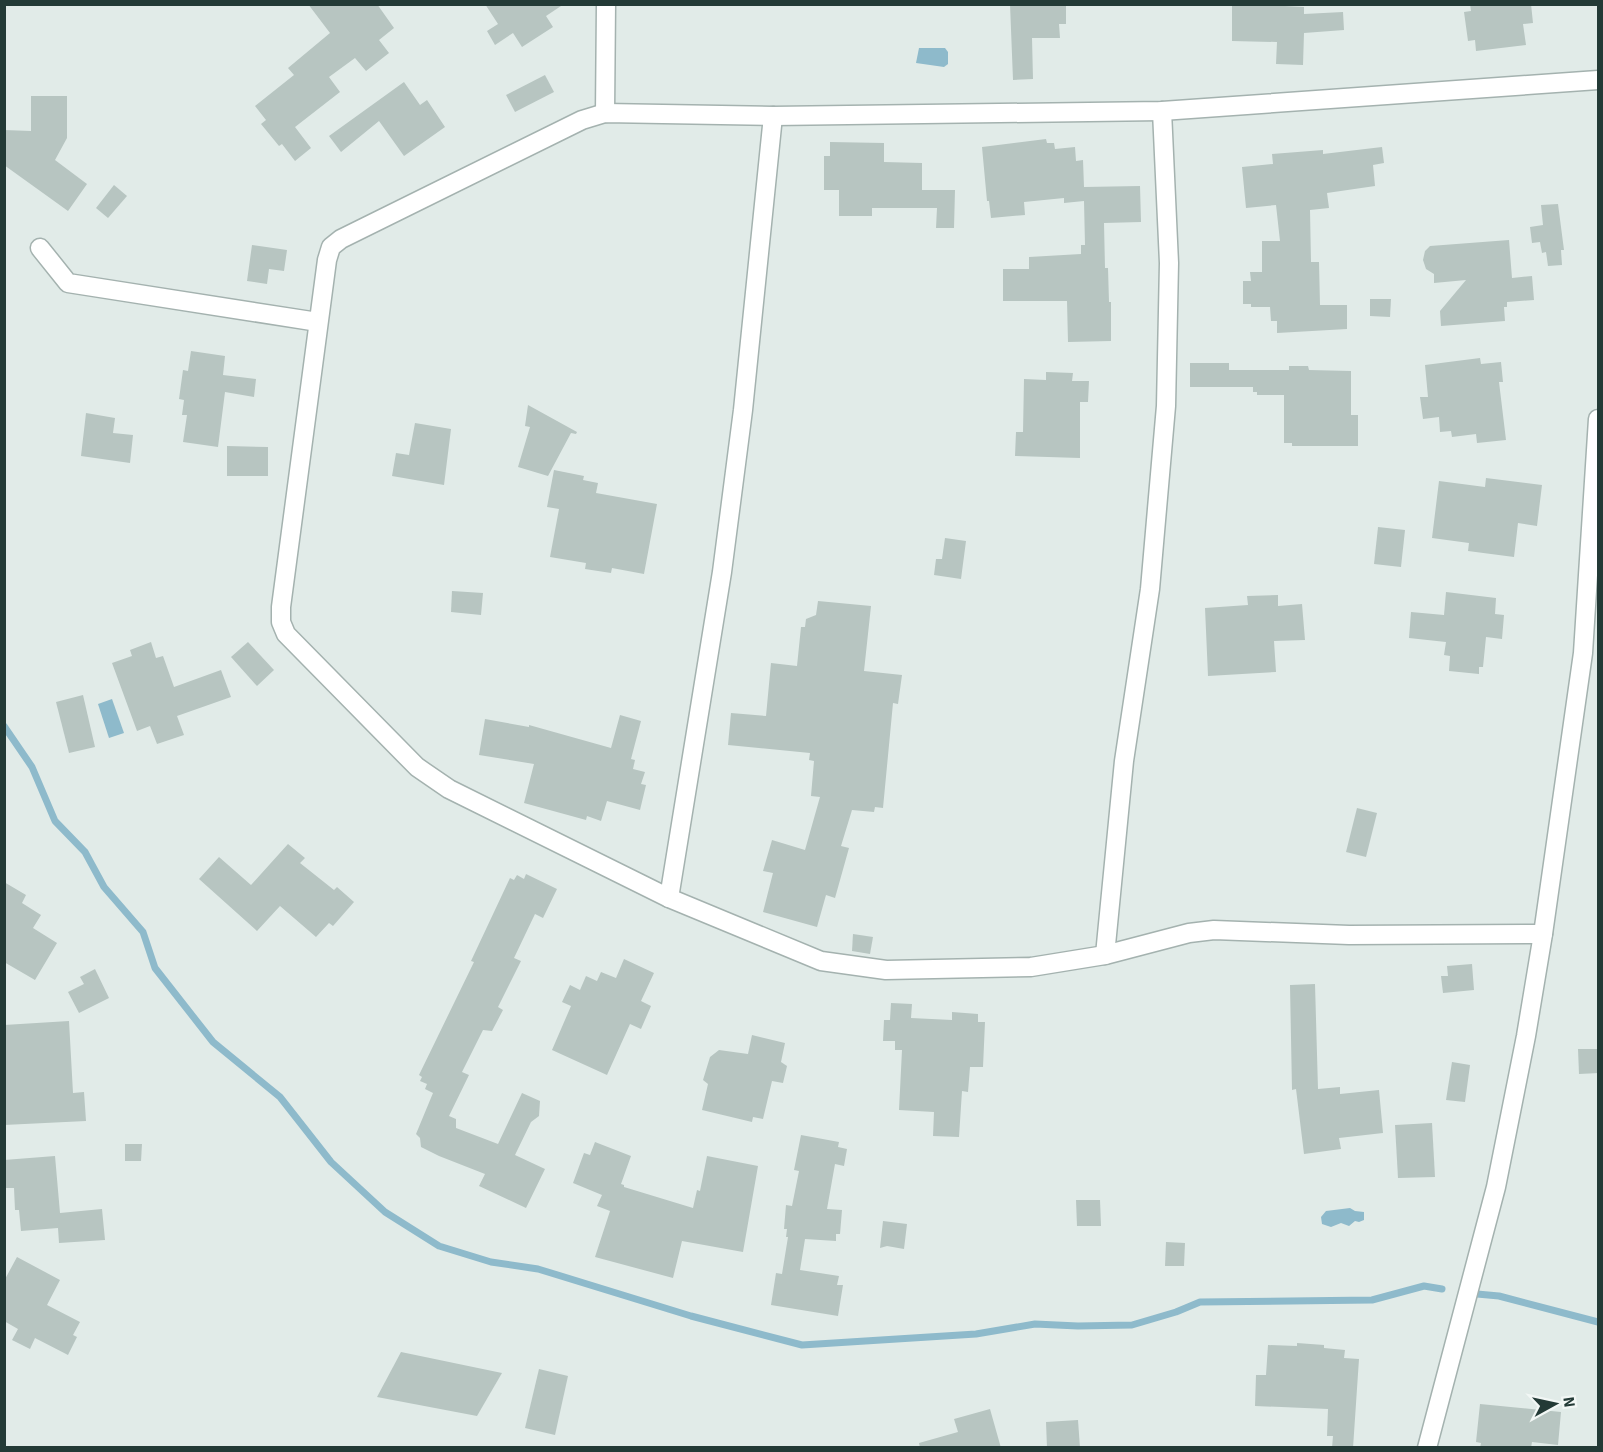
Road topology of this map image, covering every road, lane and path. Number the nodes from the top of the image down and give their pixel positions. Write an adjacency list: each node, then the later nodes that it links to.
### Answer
1 (606, 4): 4 (street)
2 (1599, 80): 3 (street)
3 (1162, 111): 5 (street); 11 (street)
4 (605, 113): 5 (street); 7 (street)
5 (773, 116): 9 (street)
6 (40, 248): 7 (street)
7 (318, 322): 9 (street)
8 (1599, 419): 10 (street)
9 (669, 898): 11 (street)
10 (1543, 934): 11 (street); 12 (street)
11 (1105, 955)
12 (1427, 1448)

